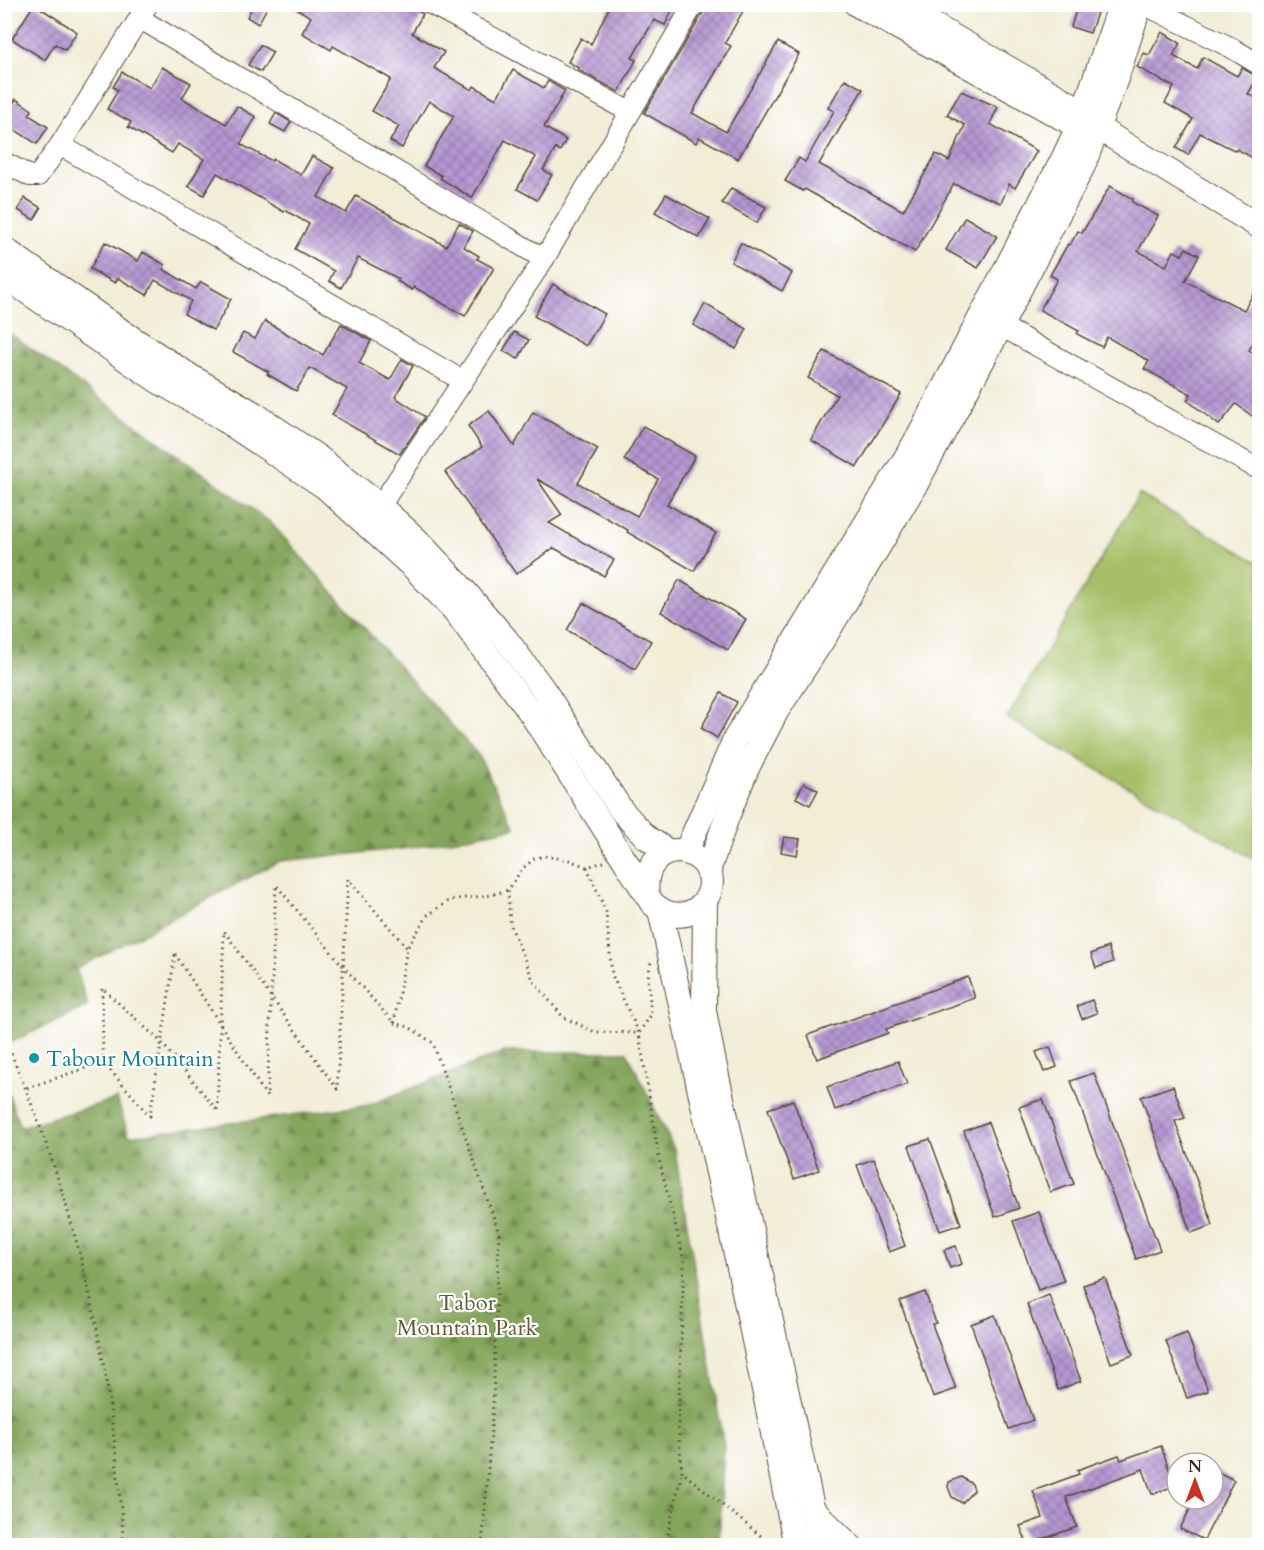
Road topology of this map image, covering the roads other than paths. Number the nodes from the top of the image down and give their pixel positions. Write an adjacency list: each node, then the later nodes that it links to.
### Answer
1 (9, 4): 9 (lane)
2 (431, 4): 11 (street)
3 (694, 4): 11 (street)
4 (856, 4): 12 (street)
5 (897, 4): 12 (street)
6 (1121, 4): 12 (street)
7 (1142, 4): 10 (street); 12 (street)
8 (143, 11): 13 (street); 17 (street)
9 (4, 12)
10 (1260, 65)
11 (630, 112): 17 (street)
12 (1087, 122): 15 (street); 19 (street); 23 (street)
13 (60, 145): 14 (street); 20 (street)
14 (4, 162)
15 (1260, 227)
16 (4, 249): 22 (street)
17 (544, 259): 20 (street)
18 (4, 276): 25 (street)
19 (1001, 326): 21 (street); 24 (street)
20 (464, 381): 22 (street)
21 (1260, 470)
22 (380, 506): 23 (street)
23 (678, 852): 24 (street); 25 (street)
24 (708, 871): 26 (street)
25 (653, 902): 26 (street); 28 (street)
26 (705, 902): 27 (street)
27 (812, 1506): 29 (street); 30 (street)
28 (796, 1545)
29 (818, 1545)
30 (853, 1545)

